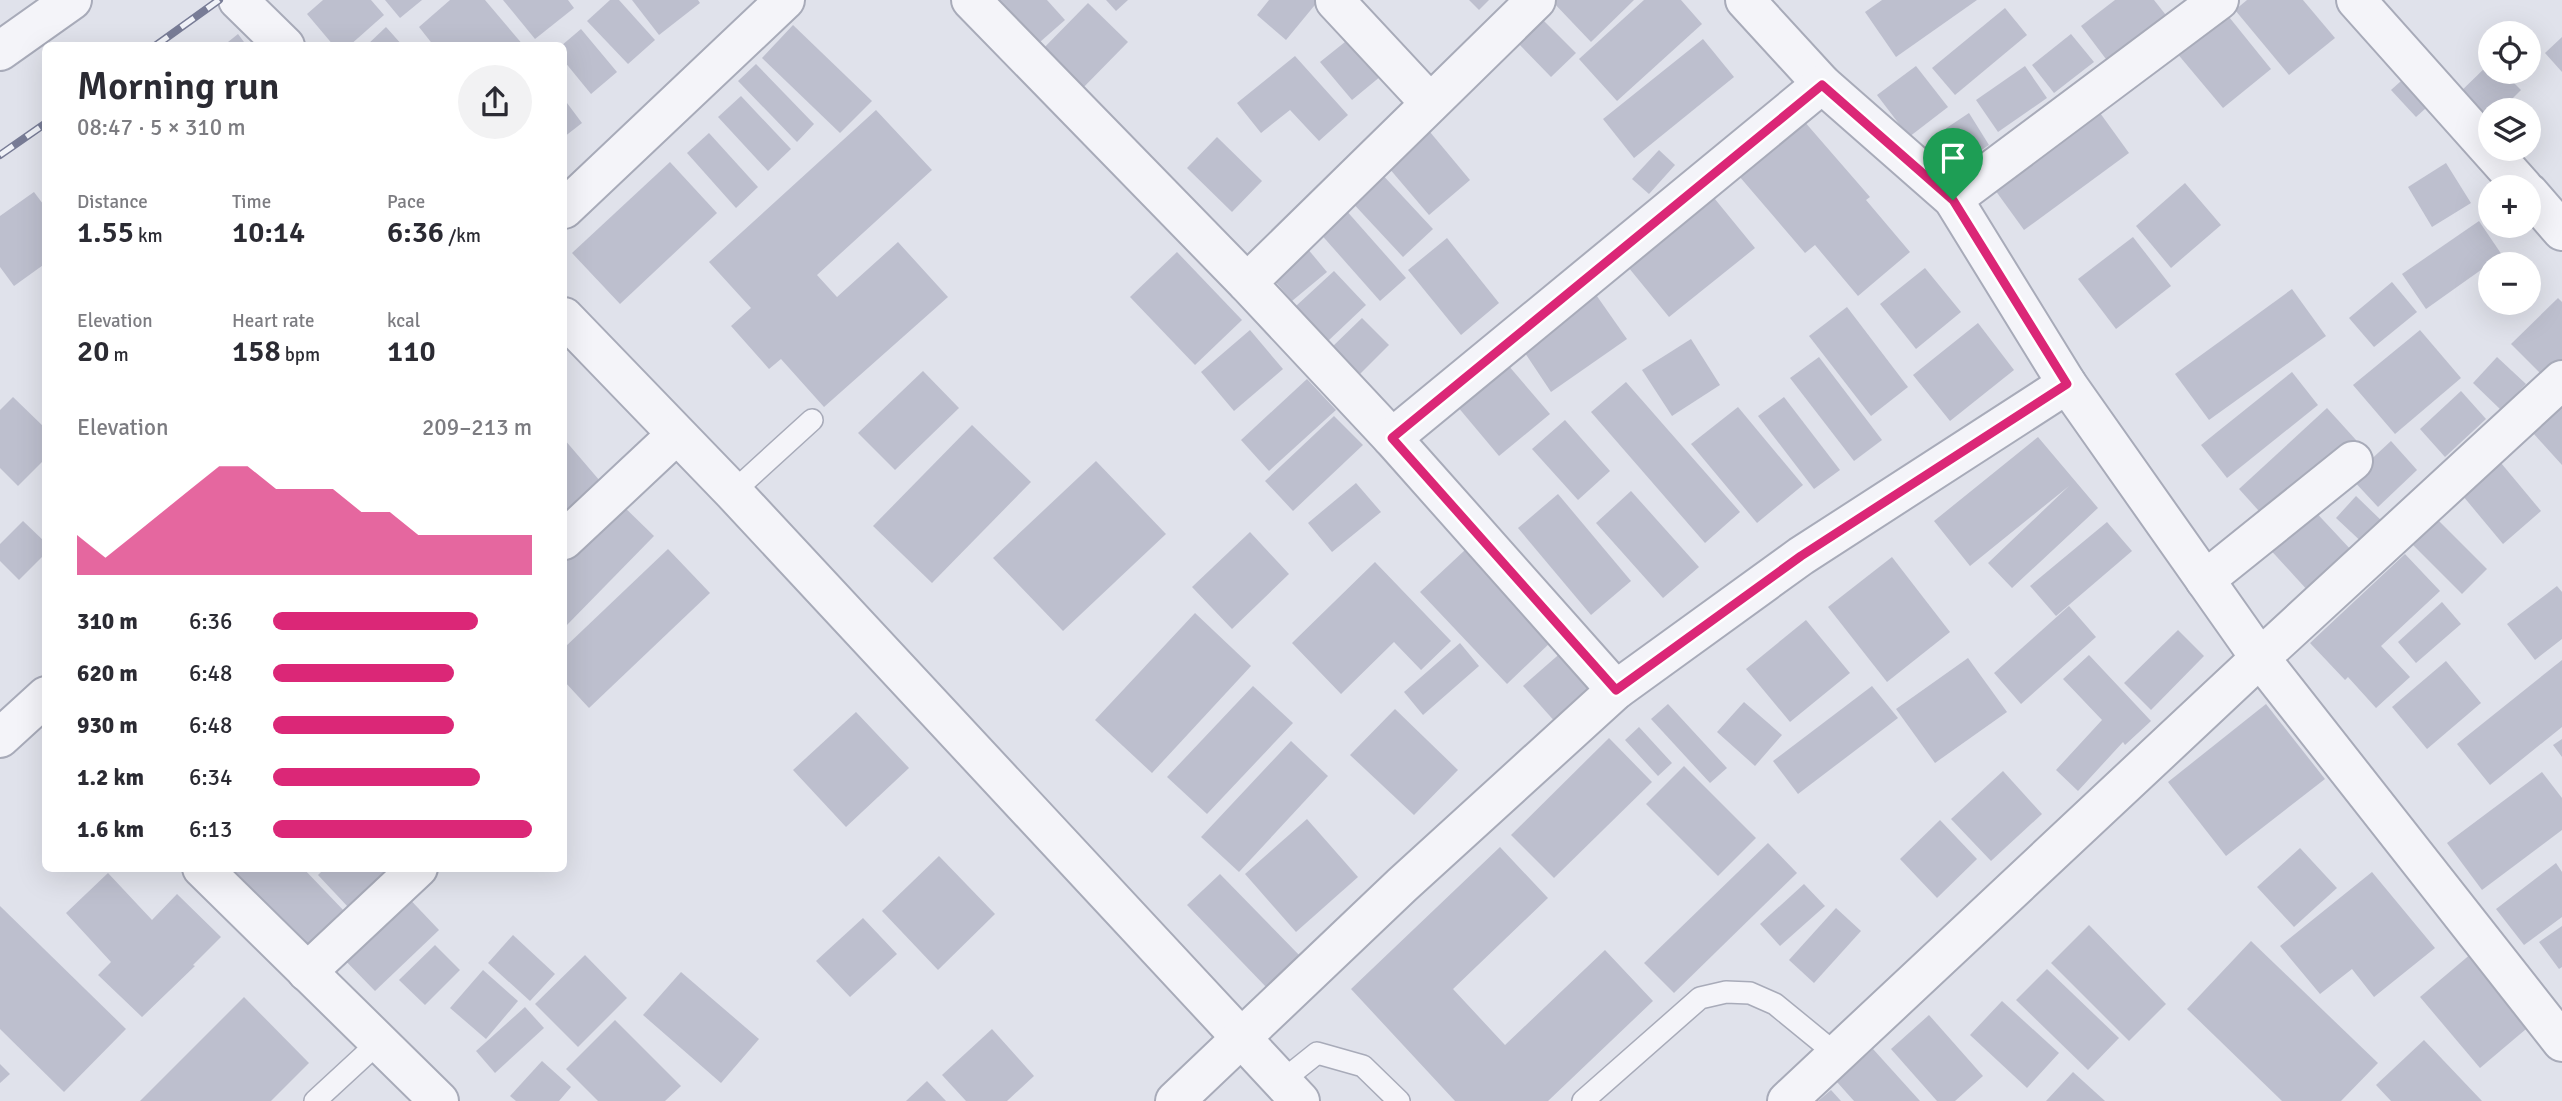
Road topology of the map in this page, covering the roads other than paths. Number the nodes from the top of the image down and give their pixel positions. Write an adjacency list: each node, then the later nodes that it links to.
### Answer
1 (72, 0): 11 (street)
2 (238, 0): 10 (street)
3 (785, 0): 16 (street)
4 (971, 0): 19 (street)
5 (1536, 0): 13 (street)
6 (1745, 0): 12 (street)
7 (2220, 0): 15 (street)
8 (2356, 0): 14 (street)
9 (1335, 1): 13 (street)
10 (281, 42)
11 (0, 51)
12 (1822, 85): 15 (street); 25 (street)
13 (1430, 103): 19 (street)
14 (2512, 175)
15 (1953, 200): 22 (street)
16 (567, 206)
17 (2541, 207): 18 (street)
18 (2562, 231)
19 (1247, 283): 25 (street)
20 (567, 320): 24 (street)
21 (2562, 380): 30 (street)
22 (2067, 384): 29 (street); 31 (street)
23 (812, 420): 27 (lane)
24 (676, 435): 27 (street); 28 (street)
25 (1392, 438): 31 (street)
26 (2353, 461): 29 (street)
27 (733, 492): 37 (street)
28 (567, 537)
29 (2205, 580): 30 (street)
30 (2260, 658): 39 (street); 40 (street)
31 (1616, 690): 37 (street)
32 (42, 706): 33 (street)
33 (0, 738)
34 (206, 872): 36 (street)
35 (414, 872): 36 (street)
36 (307, 972): 38 (street)
37 (1241, 1038): 41 (street); 44 (street)
38 (379, 1042): 42 (lane); 43 (street)
39 (2562, 1042)
40 (1836, 1054): 46 (lane); 47 (street)
41 (1291, 1091): 45 (lane)
42 (315, 1101)
43 (439, 1101)
44 (1175, 1101)
45 (1399, 1101)
46 (1583, 1101)
47 (1787, 1101)

